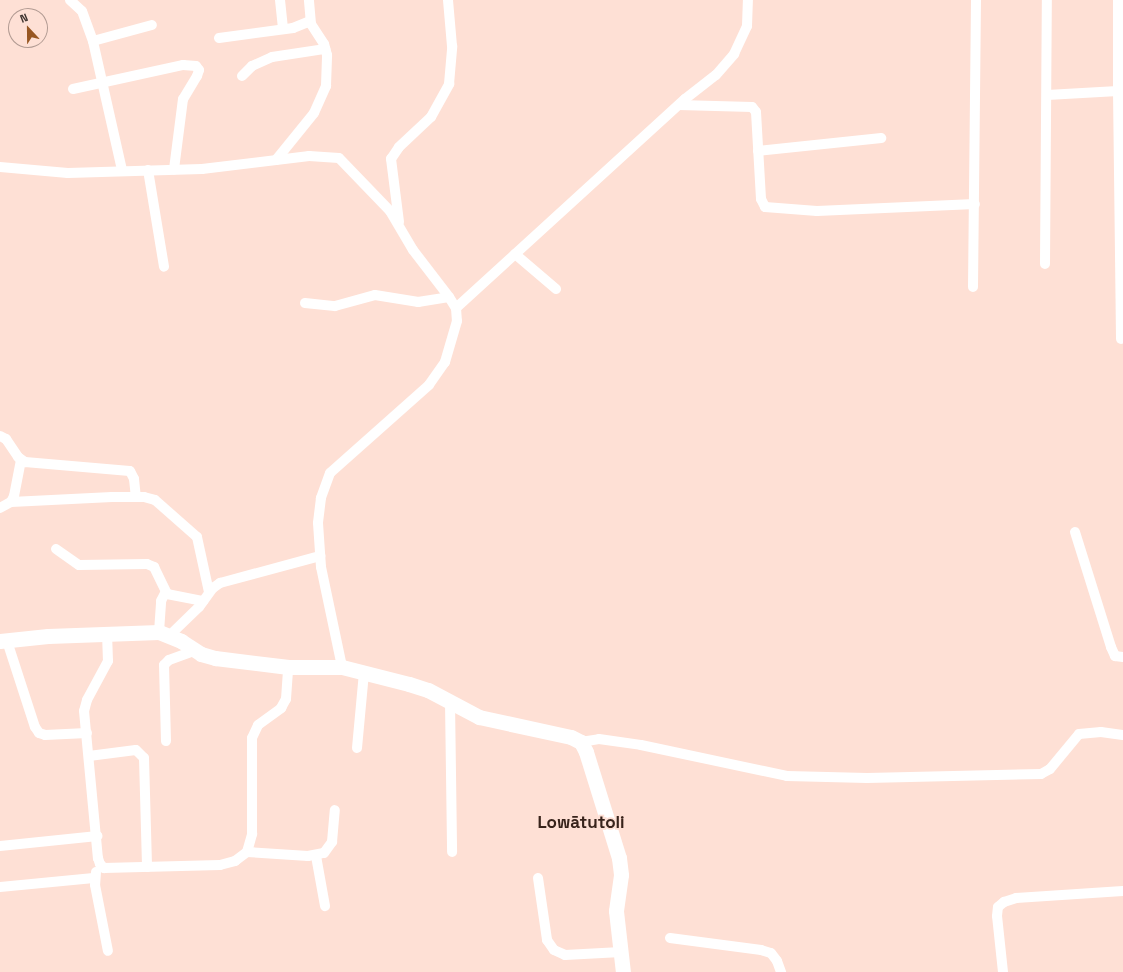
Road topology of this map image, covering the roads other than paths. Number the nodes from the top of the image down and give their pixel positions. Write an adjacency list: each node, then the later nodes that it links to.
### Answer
1 (70, 0): 13 (street)
2 (280, 0): 11 (street)
3 (309, 0): 9 (street)
4 (448, 0): 29 (street)
5 (748, 0): 20 (street)
6 (976, 0): 28 (street)
7 (1047, 0): 19 (street)
8 (1118, 0): 18 (street)
9 (310, 21): 11 (street); 14 (street)
10 (152, 24): 13 (street)
11 (283, 29): 12 (street)
12 (219, 38)
13 (93, 41): 16 (street)
14 (325, 49): 15 (street); 23 (street)
15 (242, 76)
16 (103, 84): 17 (street); 25 (street); 26 (street)
17 (73, 89)
18 (1121, 91): 19 (street); 38 (street)
19 (1047, 95): 31 (street)
20 (679, 105): 22 (street); 30 (street)
21 (882, 138): 22 (street)
22 (758, 151): 28 (street)
23 (276, 160): 25 (street); 29 (street)
24 (0, 167): 26 (street)
25 (174, 169): 27 (street)
26 (122, 170): 27 (street)
27 (148, 170): 32 (street)
28 (975, 204): 33 (street)
29 (399, 226): 35 (street)
30 (515, 254): 34 (street); 37 (street)
31 (1045, 264)
32 (164, 267)
33 (973, 287)
34 (556, 289)
35 (449, 297): 36 (street); 37 (street)
36 (305, 304)
37 (456, 308): 46 (street)
38 (1122, 339)
39 (0, 436): 40 (street)
40 (21, 460): 41 (street); 42 (street)
41 (136, 497): 42 (street); 47 (street)
42 (11, 502): 43 (street)
43 (0, 508)
44 (1075, 532): 54 (street)
45 (56, 549): 48 (street)
46 (320, 556): 47 (street); 56 (street)
47 (209, 592): 49 (street)
48 (165, 593): 49 (street); 51 (street)
49 (203, 601): 51 (street)
50 (107, 633): 51 (street); 52 (street); 59 (street)
51 (164, 634): 53 (street)
52 (3, 641): 59 (street)
53 (194, 651): 55 (street); 61 (street)
54 (1123, 657)
55 (288, 666): 56 (street); 68 (street)
56 (342, 667): 57 (street)
57 (364, 673): 58 (street); 63 (street)
58 (450, 702): 62 (street); 69 (street)
59 (87, 733): 64 (street)
60 (1123, 735): 62 (street)
61 (166, 741)
62 (581, 742): 80 (street)
63 (357, 748)
64 (89, 756): 66 (street); 72 (street)
65 (334, 810): 70 (street)
66 (97, 836): 67 (street); 71 (street)
67 (0, 846)
68 (247, 852): 70 (street); 72 (street)
69 (452, 852)
70 (316, 856): 77 (street)
71 (100, 864): 72 (street); 73 (street)
72 (147, 867)
73 (94, 878): 75 (street); 79 (street)
74 (538, 878): 80 (street)
75 (0, 886)
76 (1123, 891): 83 (street)
77 (326, 906)
78 (670, 938): 82 (street)
79 (108, 951)
80 (621, 952): 81 (street)
81 (623, 972)
82 (781, 972)
83 (1003, 972)

